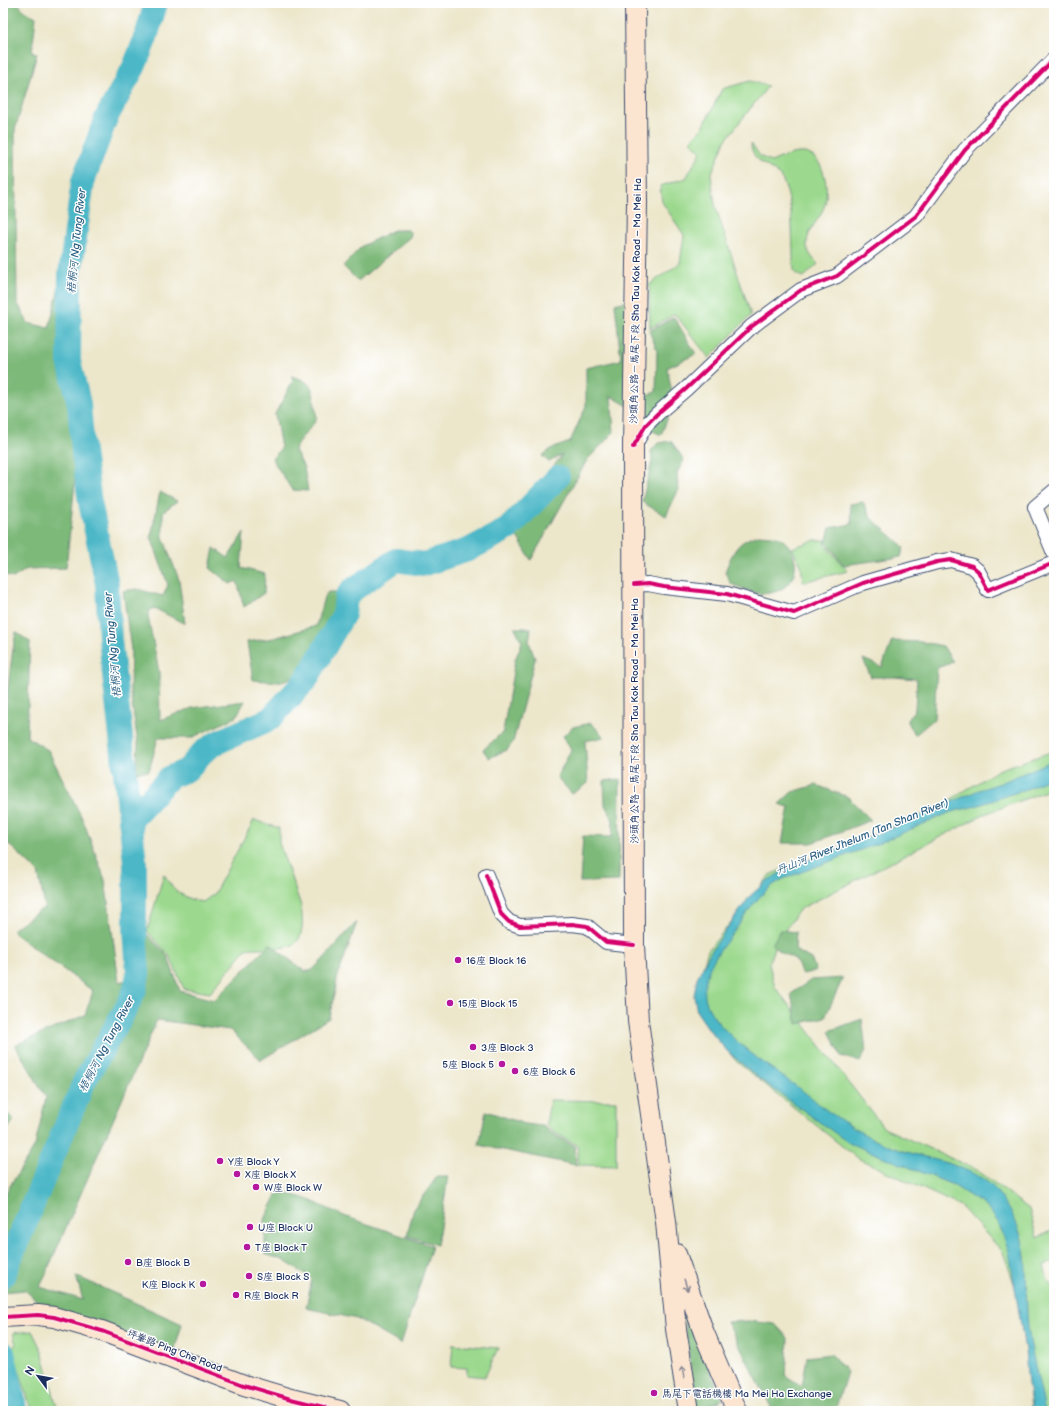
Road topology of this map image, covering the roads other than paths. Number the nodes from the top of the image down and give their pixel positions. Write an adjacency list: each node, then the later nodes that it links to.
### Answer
1 (635, 3): 3 (main road, 沙頭角公路－馬尾下段 Sha Tau Kok Road – Ma Mei Ha)
2 (1054, 59): 3 (street)
3 (633, 447): 7 (main road, 沙頭角公路－馬尾下段 Sha Tau Kok Road – Ma Mei Ha)
4 (1054, 491): 5 (street)
5 (1054, 553)
6 (1054, 563): 7 (street)
7 (634, 584): 9 (main road, 沙頭角公路－馬尾下段 Sha Tau Kok Road – Ma Mei Ha)
8 (486, 875): 9 (street)
9 (634, 945): 10 (main road, 沙頭角公路－馬尾下段 Sha Tau Kok Road – Ma Mei Ha)
10 (666, 1222): 13 (main road, 沙頭角公路－馬尾下段 Sha Tau Kok Road – Ma Mei Ha, one-way to 10); 14 (main road, 沙頭角公路－馬尾下段 Sha Tau Kok Road – Ma Mei Ha, one-way to 14)
11 (3, 1317): 12 (main road, 坪輋路 Ping Che Road)
12 (340, 1411)
13 (688, 1411)
14 (737, 1411)

